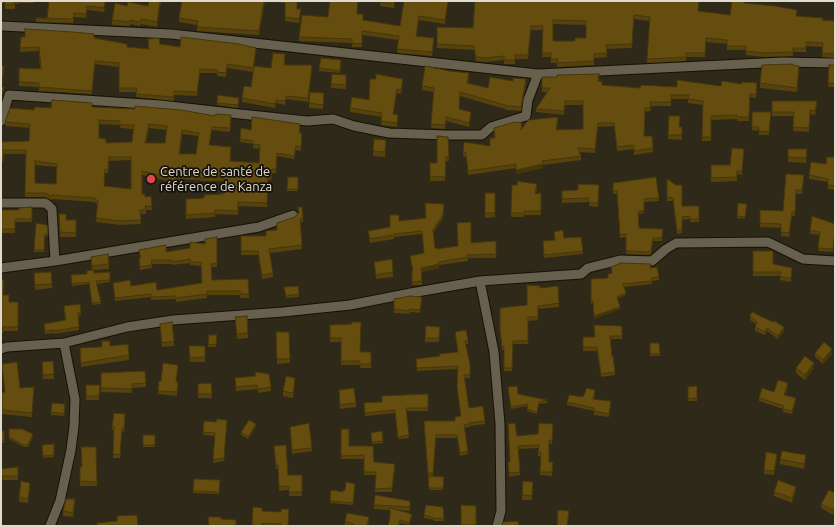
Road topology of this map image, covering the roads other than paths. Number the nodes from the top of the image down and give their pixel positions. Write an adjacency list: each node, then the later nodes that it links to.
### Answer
1 (1, 26): 3 (street)
2 (835, 63): 3 (street)
3 (538, 74): 4 (street)
4 (1, 121)
5 (1, 203): 7 (street)
6 (293, 215): 7 (street)
7 (55, 261): 9 (street)
8 (835, 261): 10 (street)
9 (1, 268)
10 (480, 281): 11 (street); 14 (street)
11 (64, 342): 12 (street); 13 (street)
12 (1, 349)
13 (50, 526)
14 (497, 526)

